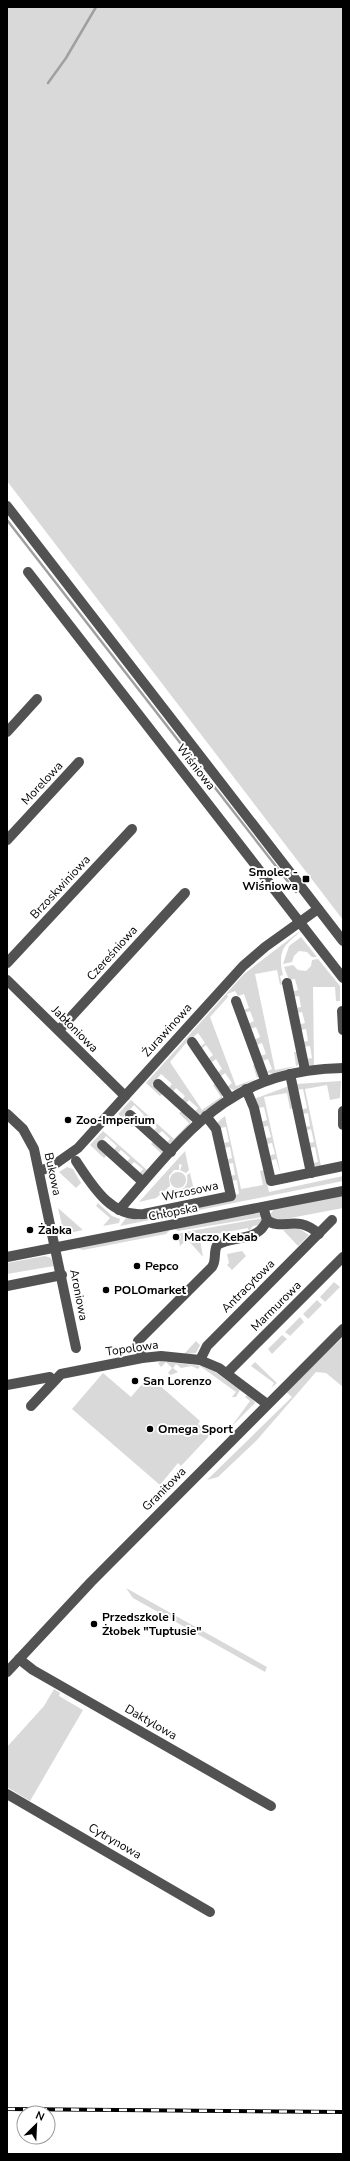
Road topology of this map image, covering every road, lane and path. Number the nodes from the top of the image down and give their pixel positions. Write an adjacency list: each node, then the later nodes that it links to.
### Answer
1 (7, 506): 9 (street)
2 (28, 572): 10 (street, Wiśniowa)
3 (37, 699): 4 (street)
4 (7, 732)
5 (79, 762): 7 (street, Morelowa)
6 (132, 829): 12 (street, Brzoskwiniowa)
7 (7, 840)
8 (185, 893): 18 (street, Czereśniowa)
9 (318, 909): 10 (street, Żurawinowa); 11 (street)
10 (300, 922): 13 (street, Wiśniowa); 27 (street, Żurawinowa)
11 (343, 941)
12 (7, 963)
13 (343, 978)
14 (7, 980): 18 (street, Jabłoniowa)
15 (287, 983): 22 (street)
16 (236, 1001): 24 (street)
17 (342, 1011): 19 (street)
18 (59, 1030): 27 (street, Jabłoniowa)
19 (343, 1030)
20 (192, 1042): 28 (street)
21 (343, 1068): 22 (street, Wrzosowa)
22 (305, 1070): 23 (street, Wrzosowa)
23 (290, 1074): 24 (street, Wrzosowa); 39 (street)
24 (265, 1080): 26 (street, Wrzosowa)
25 (158, 1084): 32 (street, Wrzosowa)
26 (246, 1090): 28 (street, Wrzosowa); 39 (street)
27 (125, 1096): 38 (street, Żurawinowa)
28 (230, 1098): 32 (street, Wrzosowa)
29 (343, 1111): 33 (street)
30 (7, 1114): 38 (street, Bukowa)
31 (130, 1115): 35 (street)
32 (202, 1118): 35 (street, Wrzosowa); 43 (street, Wrzosowa)
33 (343, 1125)
34 (102, 1146): 40 (street)
35 (171, 1152): 40 (street, Wrzosowa)
36 (76, 1161): 43 (street, Wrzosowa)
37 (343, 1166): 39 (street)
38 (39, 1171): 47 (street, Bukowa)
39 (311, 1173)
40 (143, 1182): 43 (street, Wrzosowa)
41 (343, 1191): 42 (street, Chłopska)
42 (263, 1207): 44 (street); 47 (street, Chłopska)
43 (119, 1210)
44 (266, 1220): 46 (street); 54 (street)
45 (332, 1220): 46 (street, Antracytowa)
46 (319, 1234): 55 (street, Antracytowa)
47 (55, 1248): 48 (street, Chłopska); 50 (street, Aroniowa)
48 (7, 1257)
49 (343, 1257): 56 (street, Marmurowa)
50 (62, 1275): 51 (street); 53 (street, Aroniowa)
51 (7, 1286)
52 (343, 1329): 59 (street, Granitowa)
53 (76, 1348)
54 (142, 1358): 55 (street, Topolowa); 60 (street, Topolowa)
55 (200, 1360): 56 (street, Topolowa)
56 (227, 1373): 59 (street, Topolowa)
57 (50, 1377): 58 (street)
58 (7, 1385)
59 (267, 1404): 61 (street, Granitowa)
60 (31, 1406)
61 (19, 1659): 62 (street, Granitowa); 64 (street, Daktylowa)
62 (7, 1672)
63 (7, 1794): 65 (street, Cytrynowa)
64 (271, 1806)
65 (210, 1912)

